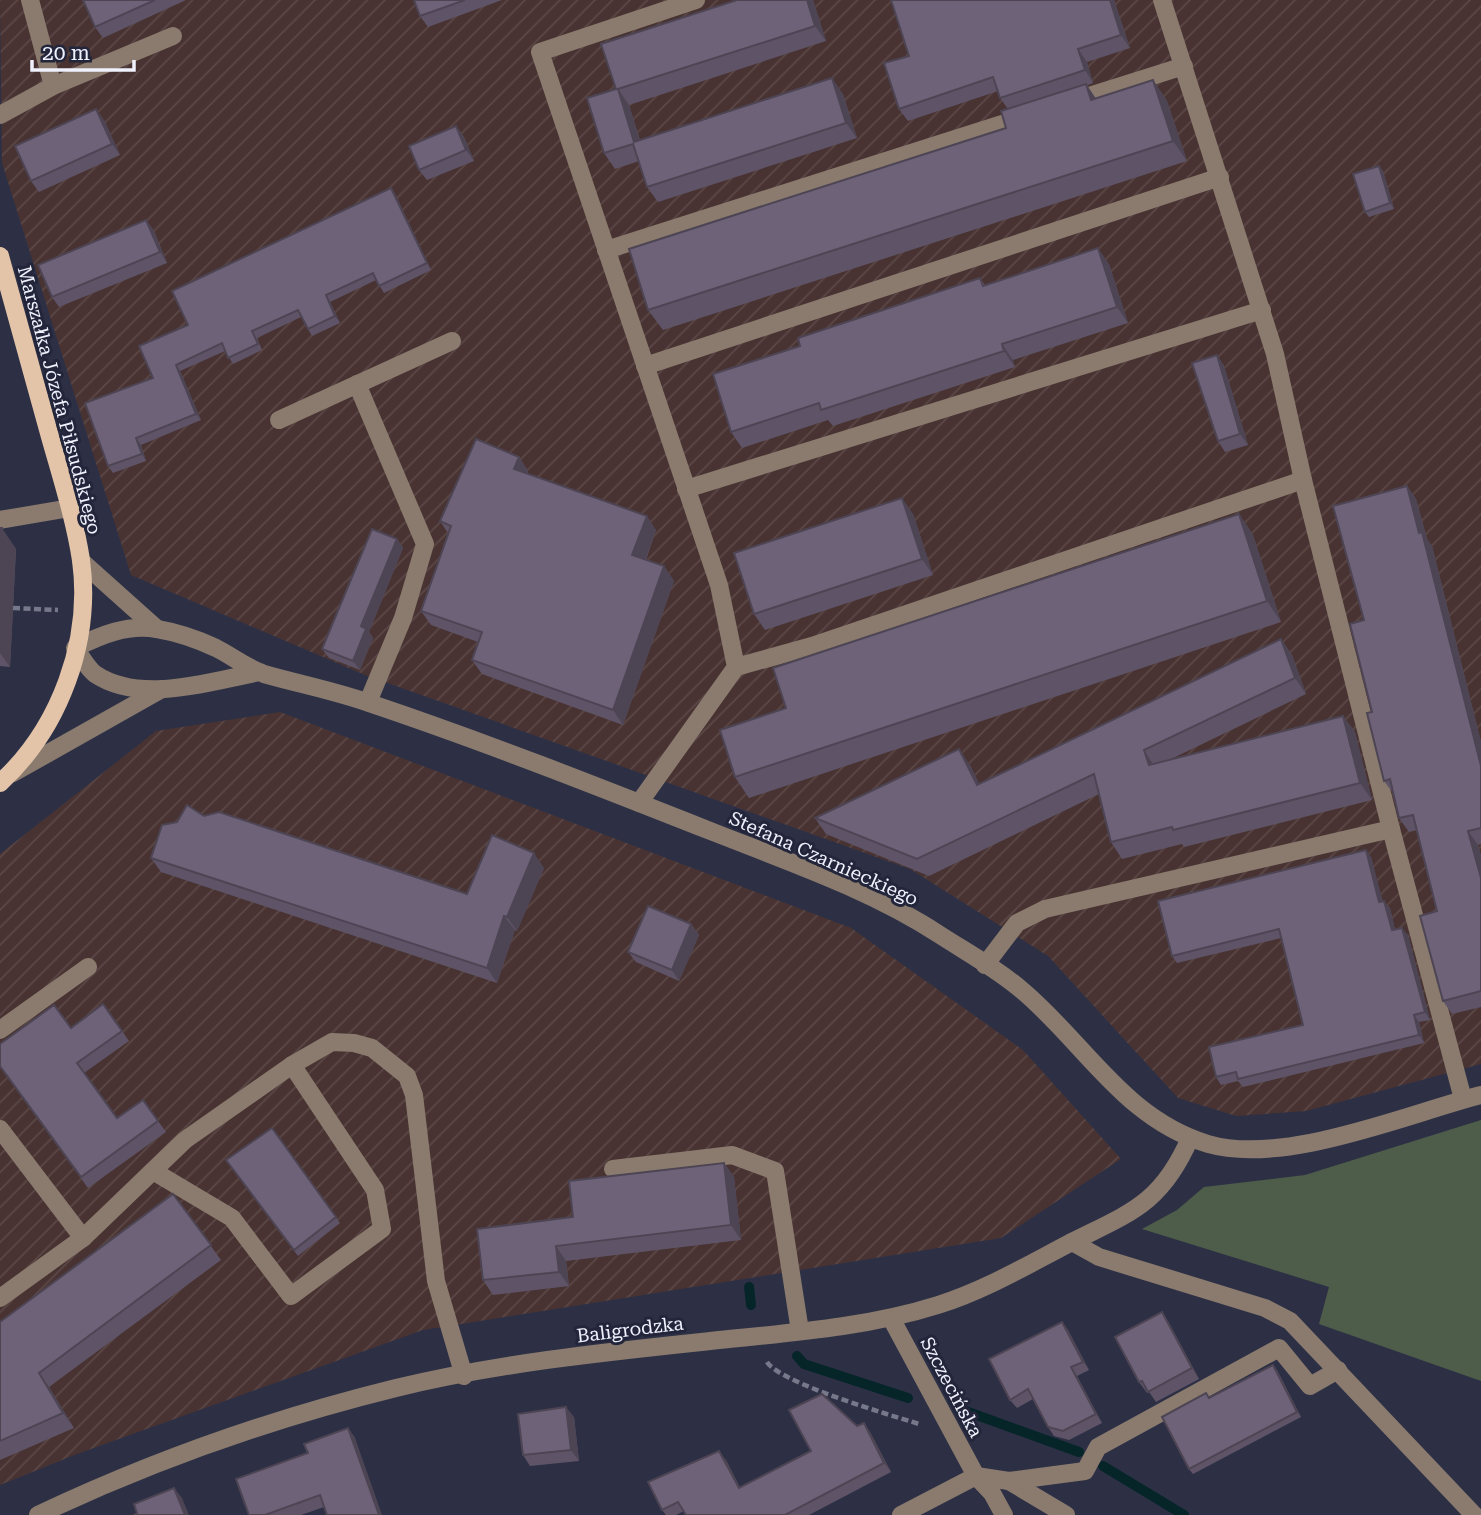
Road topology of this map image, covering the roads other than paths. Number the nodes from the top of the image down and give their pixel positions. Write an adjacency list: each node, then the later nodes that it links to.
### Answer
1 (30, 0): 6 (street)
2 (696, 0): 9 (street)
3 (1162, 0): 5 (street)
4 (173, 36): 6 (street)
5 (1184, 66): 8 (street); 9 (street)
6 (53, 86): 7 (street)
7 (0, 115)
8 (1220, 177): 11 (street); 13 (street)
9 (606, 250): 13 (street)
10 (0, 256): 18 (main road, Marszałka Józefa Piłsudskiego)
11 (1262, 310): 16 (street); 17 (street)
12 (452, 341): 14 (street)
13 (645, 366): 17 (street)
14 (357, 384): 15 (street); 26 (street)
15 (279, 420)
16 (1303, 480): 23 (street); 29 (street)
17 (686, 489): 23 (street)
18 (70, 508): 19 (street); 20 (main road, Marszałka Józefa Piłsudskiego)
19 (0, 520)
20 (81, 561): 21 (street, Stefana Czarnieckiego); 22 (main road, Marszałka Józefa Piłsudskiego)
21 (157, 629): 22 (street, Stefana Czarnieckiego); 24 (street, Stefana Czarnieckiego)
22 (75, 648): 25 (street, Stefana Czarnieckiego); 27 (main road, Marszałka Józefa Piłsudskiego)
23 (736, 667): 28 (street)
24 (260, 673): 25 (street, Stefana Czarnieckiego); 26 (street, Stefana Czarnieckiego)
25 (162, 689): 27 (street, Stefana Czarnieckiego)
26 (368, 702): 28 (street, Stefana Czarnieckiego)
27 (4, 779)
28 (639, 803): 30 (street, Stefana Czarnieckiego)
29 (1391, 829): 30 (street); 35 (street)
30 (985, 965): 37 (street, Stefana Czarnieckiego)
31 (88, 967): 32 (street)
32 (0, 1030)
33 (292, 1065): 39 (street); 39 (street); 46 (street)
34 (1481, 1095): 35 (street, Stefana Czarnieckiego)
35 (1463, 1099): 37 (street, Stefana Czarnieckiego)
36 (0, 1129): 40 (street)
37 (1190, 1138): 41 (street, Baligrodzka)
38 (613, 1169): 44 (street)
39 (153, 1171): 40 (street)
40 (83, 1238): 42 (street)
41 (1072, 1242): 43 (street, Baligrodzka); 45 (street)
42 (0, 1298)
43 (891, 1318): 44 (street, Baligrodzka); 47 (street, Szczecińska)
44 (800, 1331): 46 (street, Baligrodzka)
45 (1338, 1370): 48 (street); 53 (street)
46 (464, 1376): 49 (street, Baligrodzka)
47 (976, 1476): 48 (street); 50 (street); 51 (street, Szczecińska)
48 (1009, 1481): 52 (street)
49 (38, 1515)
50 (901, 1515)
51 (1004, 1515)
52 (1066, 1515)
53 (1474, 1515)

